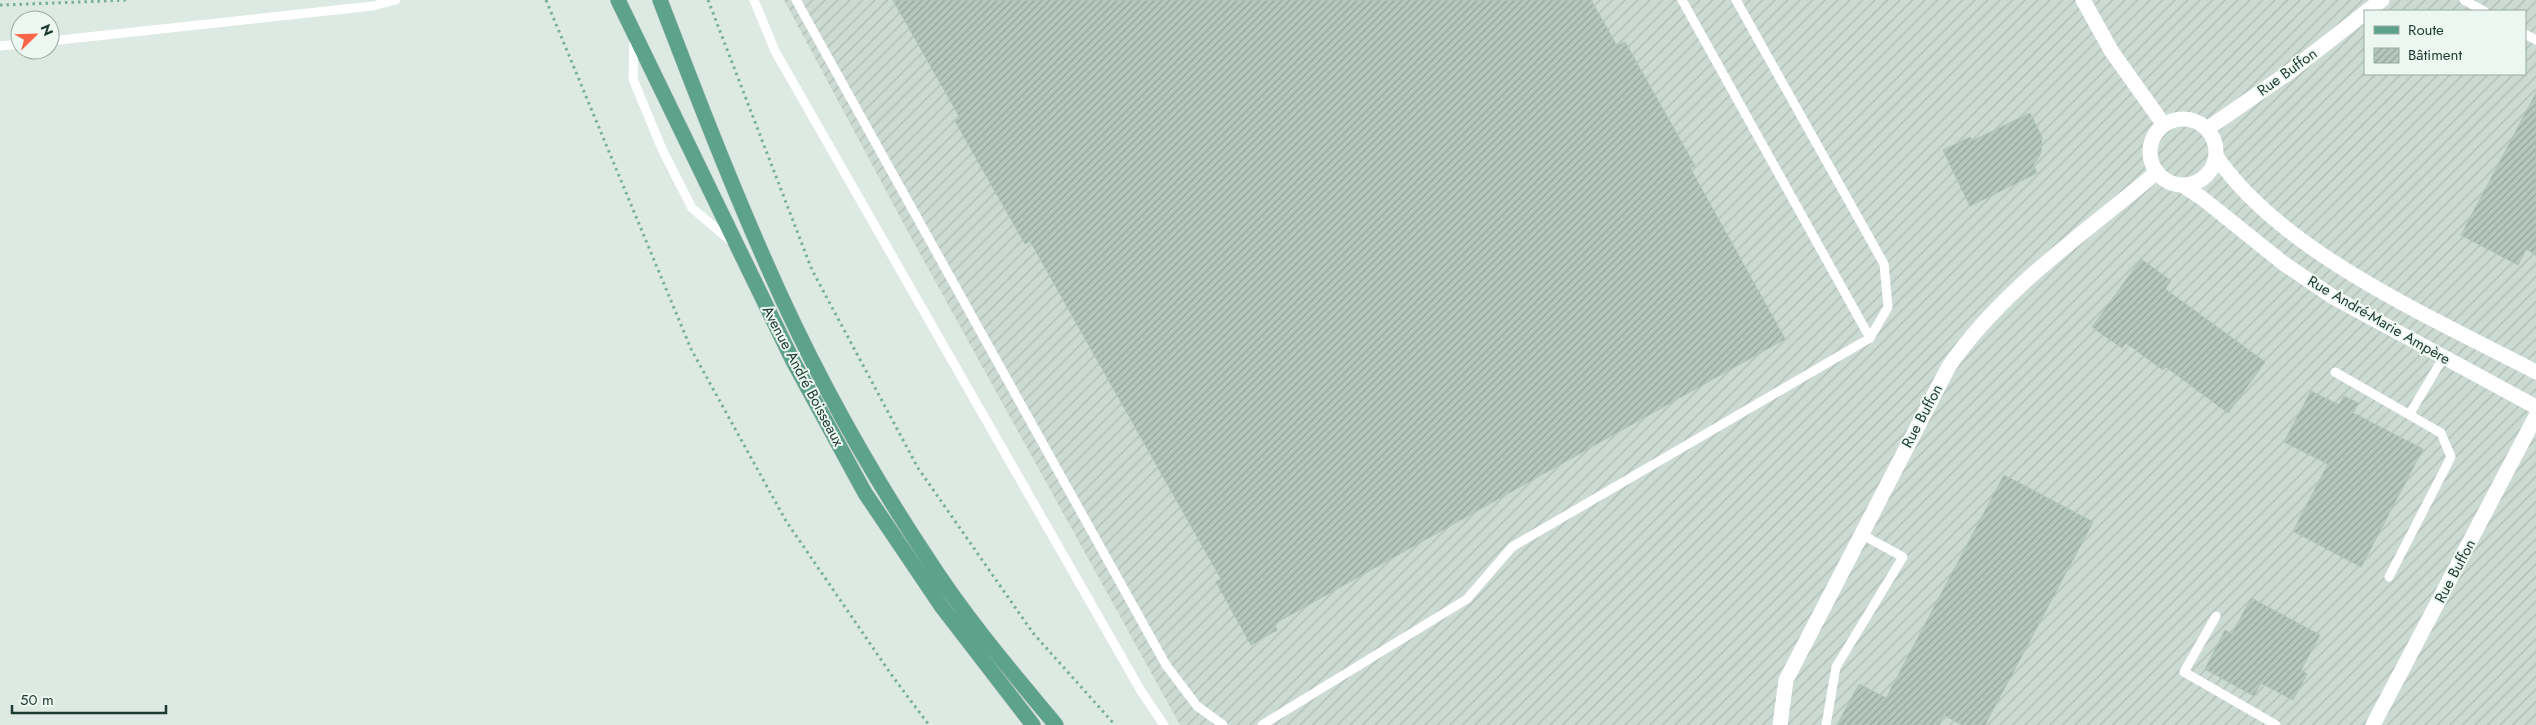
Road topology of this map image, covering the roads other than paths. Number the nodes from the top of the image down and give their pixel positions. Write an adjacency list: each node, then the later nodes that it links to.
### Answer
1 (396, 0): 15 (lane)
2 (618, 0): 14 (main road, Avenue André Boisseaux)
3 (660, 0): 33 (main road, Avenue André Boisseaux)
4 (754, 0): 34 (lane)
5 (796, 0): 35 (lane)
6 (1682, 0): 22 (lane)
7 (1736, 0): 22 (lane)
8 (2083, 0): 16 (street)
9 (2382, 0): 11 (street, Rue Buffon)
10 (2464, 0): 12 (lane)
11 (2369, 10)
12 (2482, 10)
13 (2364, 14): 17 (street, Rue Buffon)
14 (634, 33): 21 (main road, Avenue André Boisseaux); 21 (lane)
15 (60, 40)
16 (2164, 125): 17 (street); 19 (street)
17 (2207, 129): 18 (street, Rue André-Marie Ampère)
18 (2216, 156): 20 (street); 25 (street, Rue André-Marie Ampère)
19 (2157, 172): 20 (street, Rue André-Marie Ampère); 29 (street, Rue Buffon)
20 (2182, 185): 23 (street, Rue André-Marie Ampère)
21 (737, 246): 32 (main road, Avenue André Boisseaux)
22 (1870, 338): 36 (lane)
23 (2443, 358): 26 (street, Rue André-Marie Ampère); 27 (lane)
24 (2335, 372): 27 (lane)
25 (2536, 372)
26 (2536, 407)
27 (2409, 415): 30 (lane)
28 (2536, 416): 40 (street, Rue Buffon)
29 (1861, 534): 37 (street, Rue Buffon); 38 (lane)
30 (2389, 577)
31 (2216, 616): 39 (lane)
32 (1033, 725)
33 (1056, 725)
34 (1164, 725)
35 (1224, 725)
36 (1262, 725)
37 (1780, 725)
38 (1826, 725)
39 (2276, 725)
40 (2374, 725)

